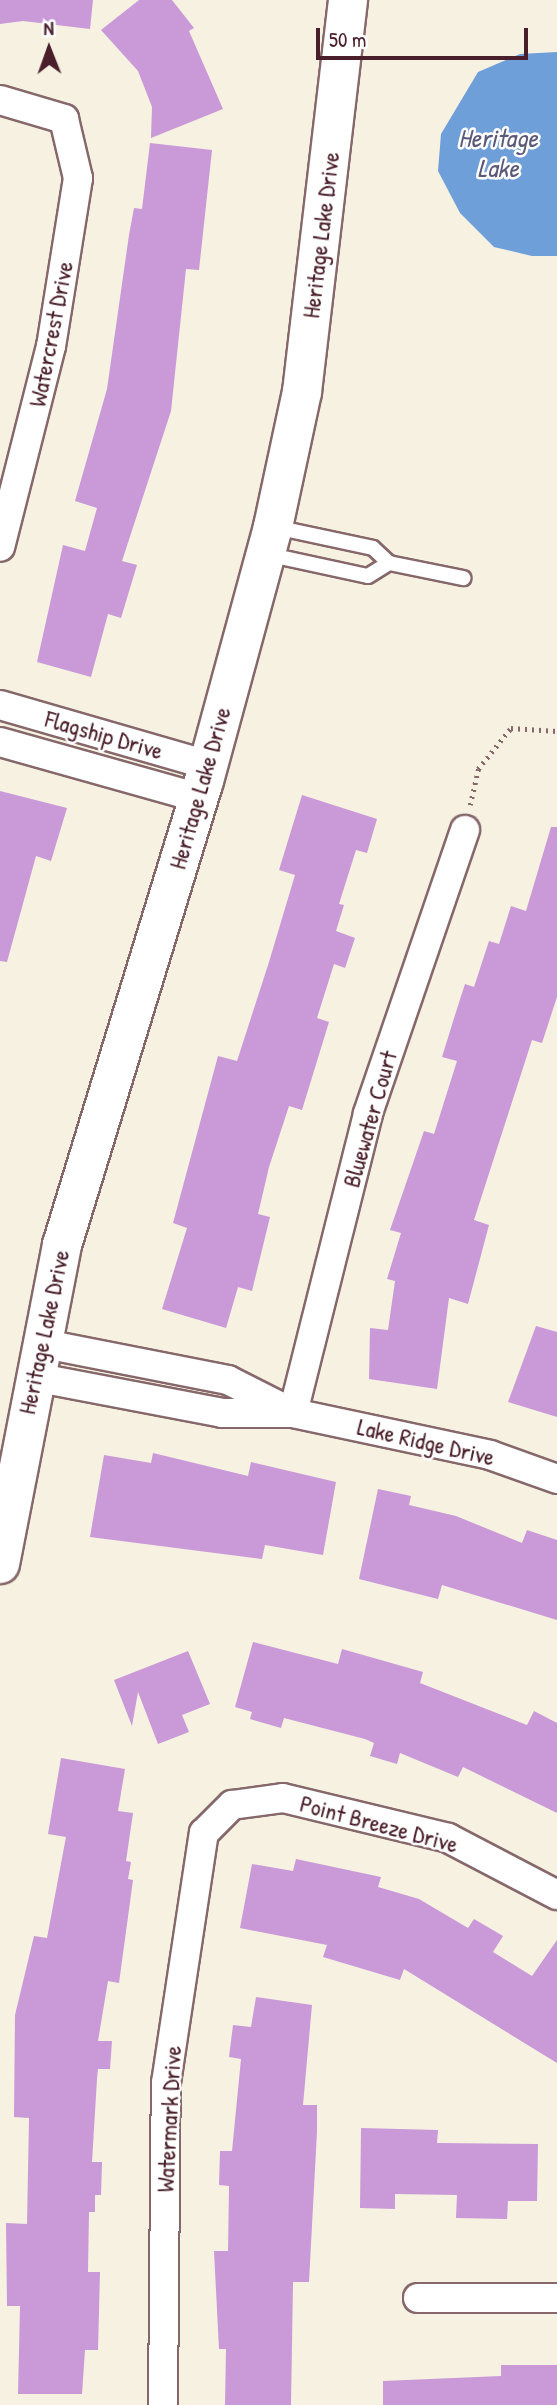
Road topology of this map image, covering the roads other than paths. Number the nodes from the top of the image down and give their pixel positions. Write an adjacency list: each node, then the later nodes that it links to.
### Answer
1 (348, 0): 4 (street, Heritage Lake Drive)
2 (0, 100): 3 (street, Watercrest Drive)
3 (12, 463): 5 (street, Watercrest Drive)
4 (269, 541): 6 (lane); 6 (lane); 10 (street, Heritage Lake Drive)
5 (0, 547)
6 (389, 564): 7 (lane)
7 (463, 578)
8 (0, 705): 10 (street, Flagship Drive)
9 (0, 742): 10 (street, Flagship Drive)
10 (203, 781): 12 (street, Heritage Lake Drive)
11 (465, 830): 13 (street, Bluewater Court)
12 (37, 1360): 13 (street, Lake Ridge Drive); 15 (street, Heritage Lake Drive)
13 (293, 1413): 14 (street, Lake Ridge Drive)
14 (557, 1479)
15 (0, 1564)
16 (232, 1804): 17 (street, Point Breeze Drive); 20 (street, Watermark Drive)
17 (557, 1895)
18 (418, 2298): 19 (street)
19 (557, 2298)
20 (163, 2405)

